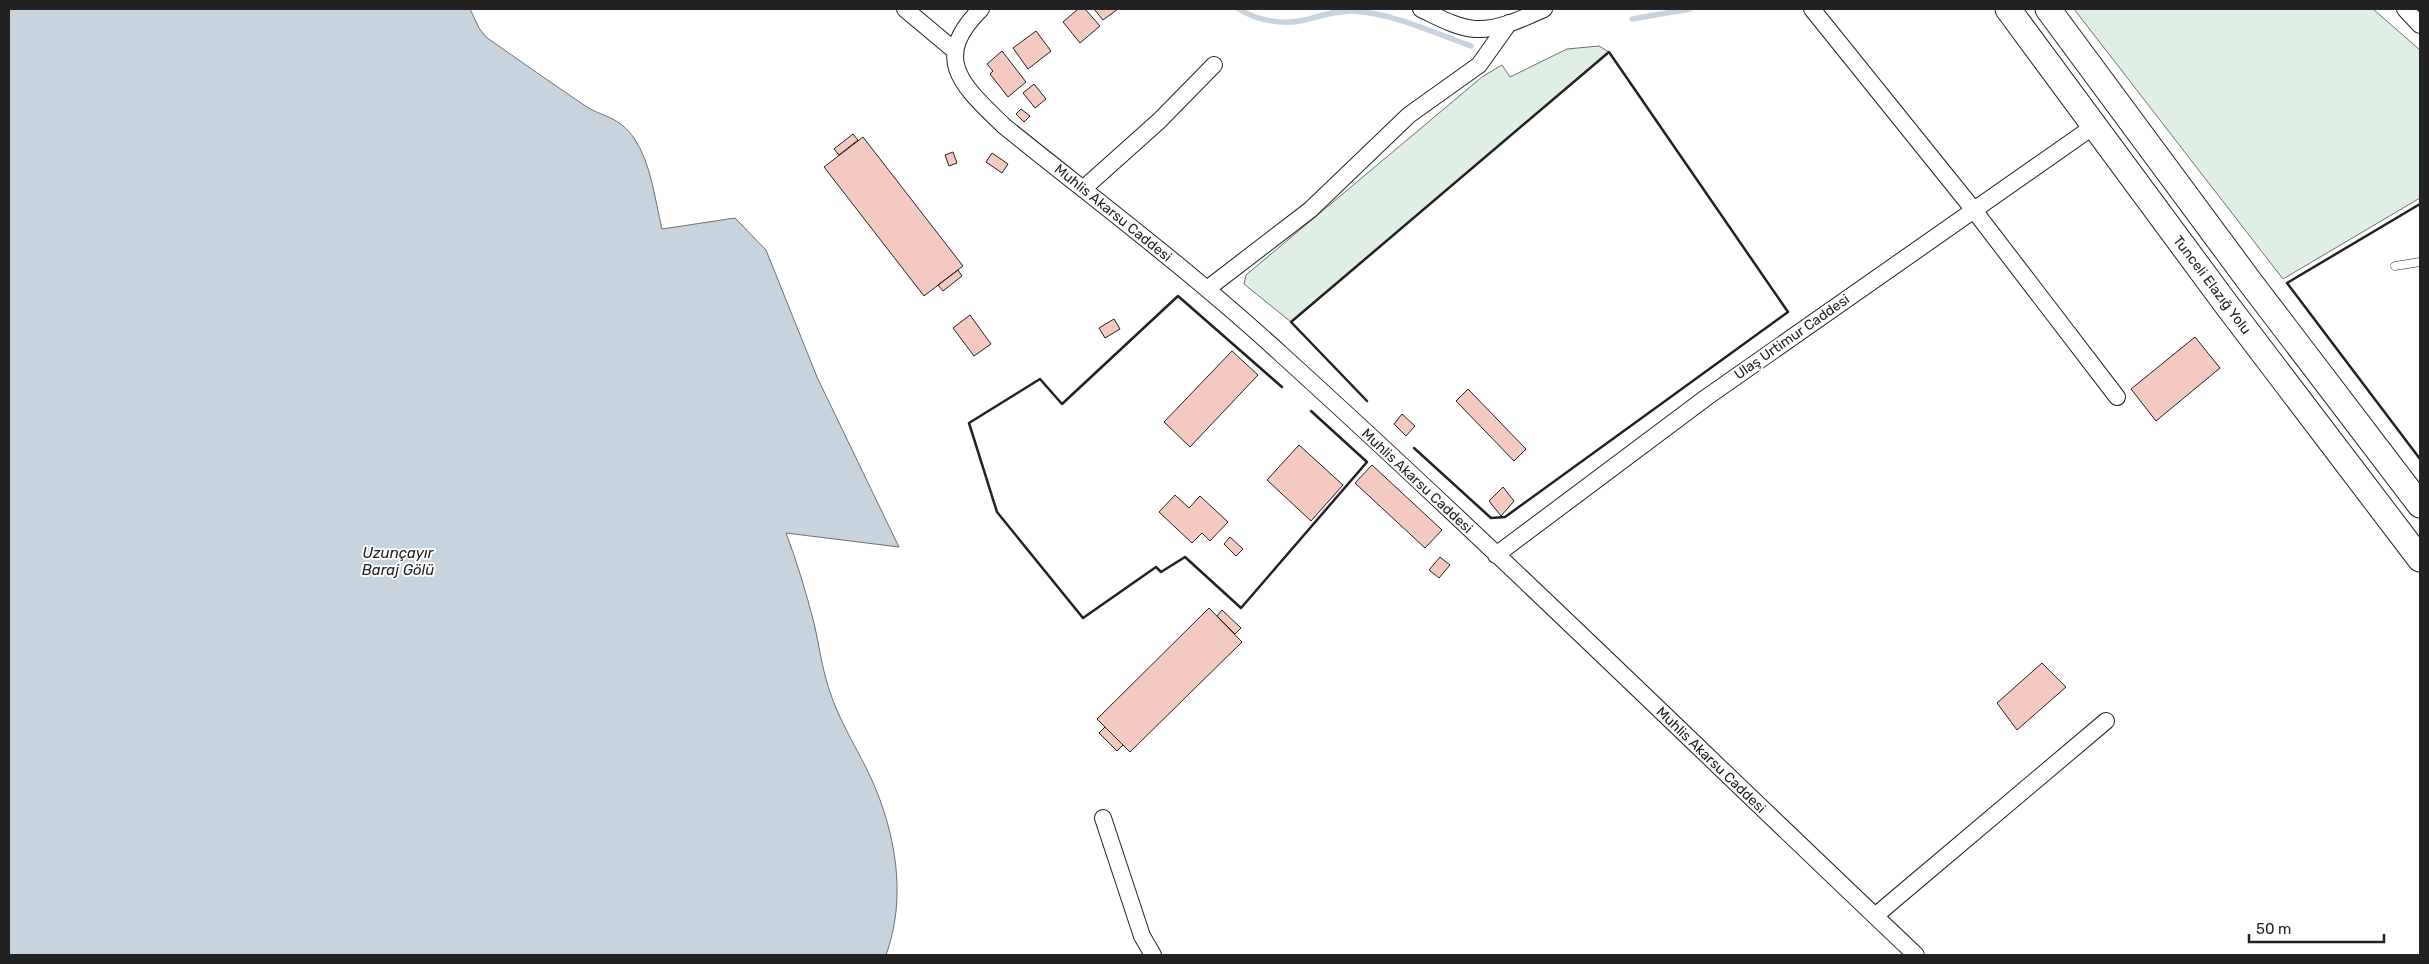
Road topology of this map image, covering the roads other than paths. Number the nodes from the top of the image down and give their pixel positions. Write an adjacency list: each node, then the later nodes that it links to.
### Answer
1 (906, 9): 11 (street)
2 (981, 9): 11 (street)
3 (1421, 9): 9 (street)
4 (1544, 9): 9 (street)
5 (1812, 9): 15 (street)
6 (2008, 9): 13 (main road, Tunceli Elazığ Yolu)
7 (2048, 9): 20 (main road)
8 (2405, 9): 10 (street)
9 (1509, 23): 18 (street)
10 (2420, 25)
11 (954, 50): 14 (street, Muhlis Akarsu Caddesi)
12 (1214, 65): 14 (street)
13 (2094, 126): 15 (street, Ulaş Urtimur Caddesi); 22 (main road, Tunceli Elazığ Yolu)
14 (1083, 189): 18 (street, Muhlis Akarsu Caddesi)
15 (1973, 209): 19 (street); 21 (street, Ulaş Urtimur Caddesi)
16 (2420, 262): 17 (lane)
17 (2394, 266)
18 (1207, 289): 21 (street, Muhlis Akarsu Caddesi)
19 (2117, 397)
20 (2420, 505)
21 (1496, 555): 25 (street, Muhlis Akarsu Caddesi)
22 (2420, 559)
23 (2106, 721): 25 (street)
24 (1103, 818): 26 (street)
25 (1875, 916): 27 (street, Muhlis Akarsu Caddesi)
26 (1152, 955)
27 (1916, 955)

